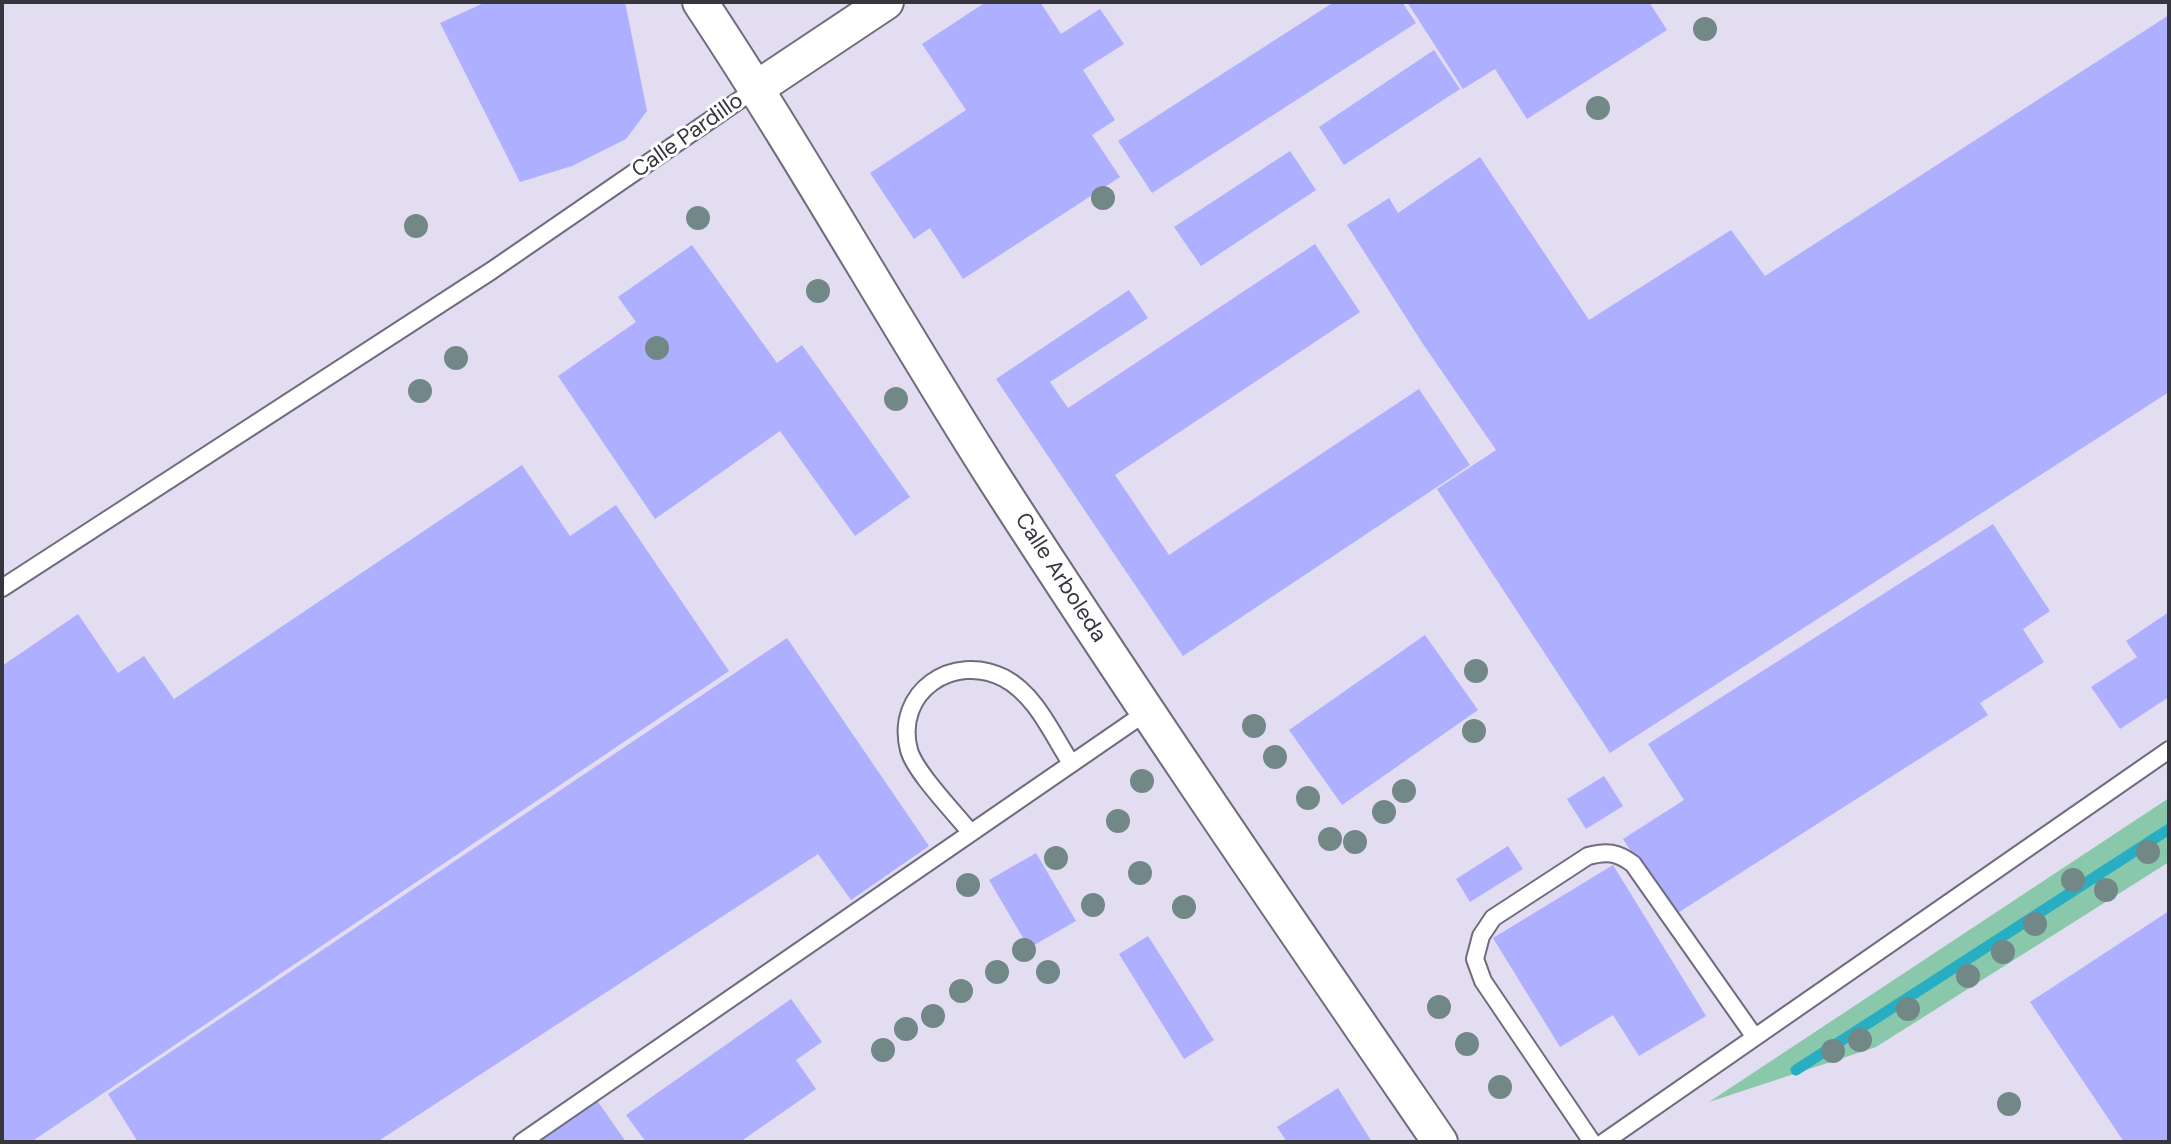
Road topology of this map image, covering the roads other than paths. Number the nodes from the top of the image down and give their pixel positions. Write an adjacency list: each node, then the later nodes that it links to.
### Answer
1 (700, 2): 3 (street, Calle Arboleda)
2 (886, 2): 3 (street, Calle Pardillo)
3 (757, 88): 4 (lane, Calle Pardillo); 5 (street, Calle Arboleda)
4 (2, 588)
5 (1148, 711): 7 (lane); 11 (street, Calle Arboleda)
6 (2169, 750): 9 (lane)
7 (1071, 763): 8 (lane); 8 (lane)
8 (971, 833): 10 (lane)
9 (1754, 1036): 12 (lane); 13 (lane)
10 (522, 1142)
11 (1440, 1142)
12 (1592, 1142)
13 (1604, 1142)

